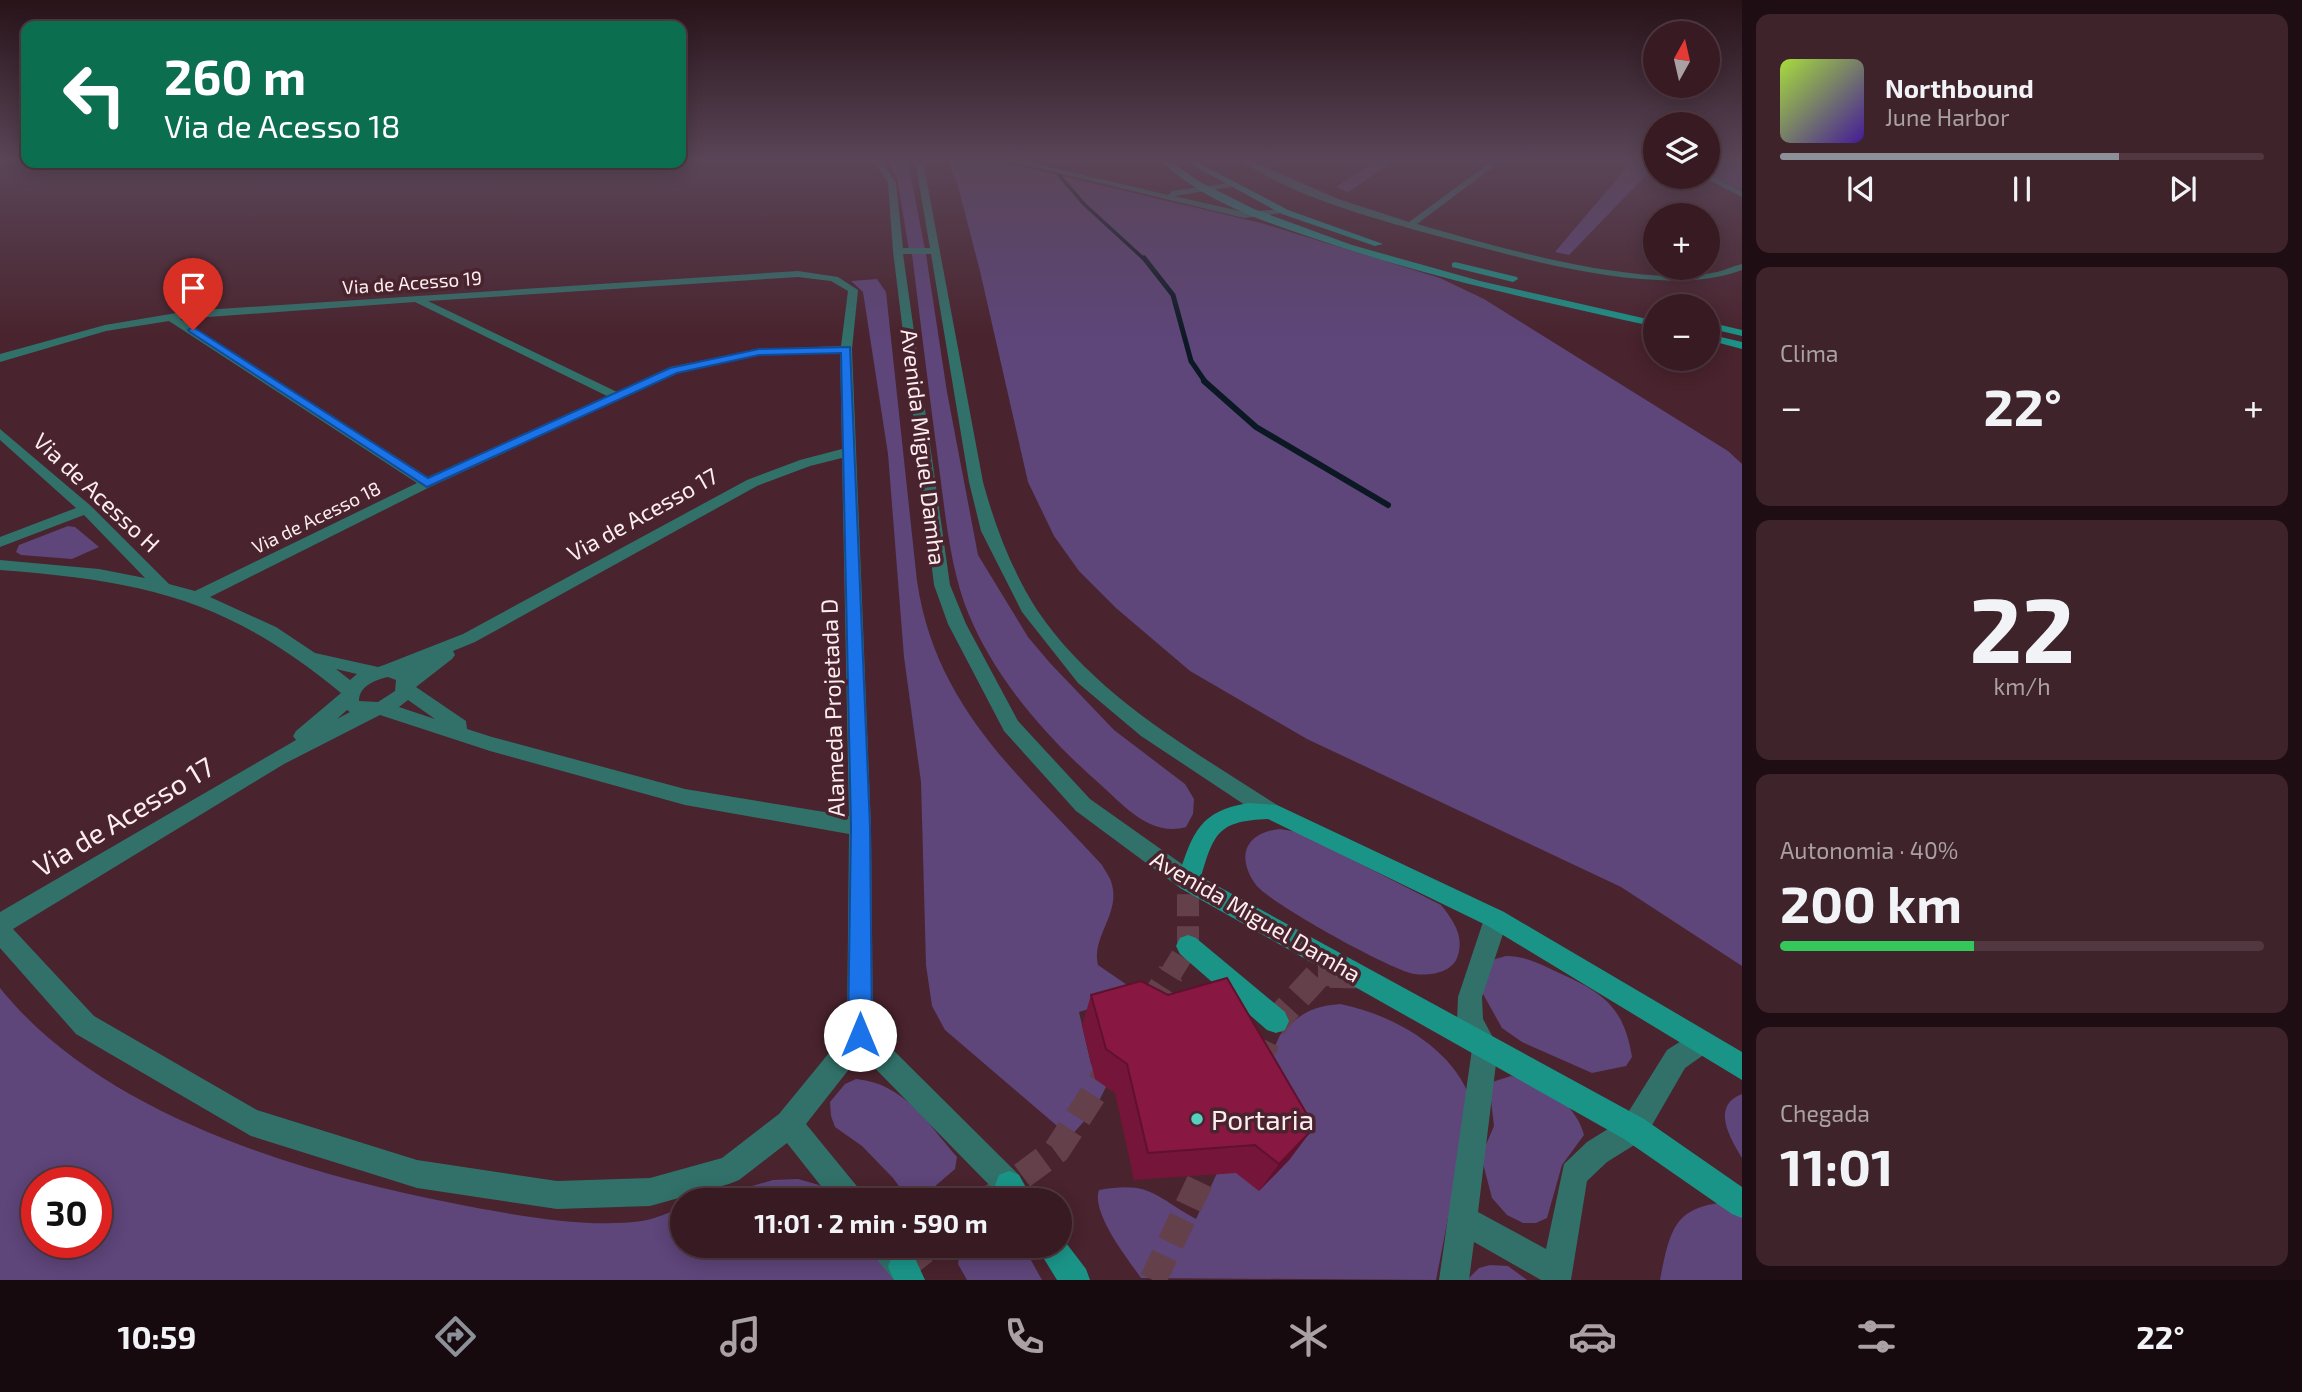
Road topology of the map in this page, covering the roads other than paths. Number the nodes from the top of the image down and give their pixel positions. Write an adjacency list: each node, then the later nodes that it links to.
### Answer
1 (895, 221): 8 (street, Avenida Miguel Damha)
2 (929, 221): 9 (street, Avenida Miguel Damha)
3 (1274, 221): 20 (street)
4 (1311, 221): 12 (street)
5 (1393, 221): 7 (street)
6 (1416, 221): 7 (street)
7 (1409, 226): 10 (street)
8 (898, 251): 9 (street); 47 (street, Avenida Miguel Damha)
9 (934, 251): 45 (street, Avenida Miguel Damha)
10 (1742, 267)
11 (831, 278): 14 (street, Via de Acesso 19); 26 (street, Alameda Projetada D)
12 (1523, 281)
13 (1535, 284): 16 (street)
14 (496, 294): 15 (street, Via de Acesso 19); 19 (street)
15 (415, 299): 17 (street, Via de Acesso 19); 19 (street)
16 (1643, 309)
17 (233, 312): 18 (street, Via de Acesso 19); 23 (street)
18 (169, 316): 23 (street); 27 (street, Via de Acesso 19)
19 (460, 320): 28 (street)
20 (1643, 321)
21 (1720, 328): 22 (street)
22 (1742, 333)
23 (208, 339): 31 (street)
24 (1720, 340): 25 (street)
25 (1742, 346)
26 (846, 349): 28 (street, Via de Acesso 18); 30 (street, Alameda Projetada D)
27 (0, 358)
28 (614, 395): 31 (street, Via de Acesso 18)
29 (0, 433): 32 (street, Via de Acesso H)
30 (848, 452): 37 (street, Via de Acesso 17); 46 (street, Alameda Projetada D)
31 (427, 483): 36 (street, Via de Acesso 18)
32 (86, 509): 33 (street); 35 (street, Via de Acesso H)
33 (0, 542)
34 (0, 565): 35 (street)
35 (162, 586): 36 (street)
36 (199, 596): 38 (street)
37 (469, 639): 39 (street); 40 (street)
38 (313, 658): 39 (street); 41 (street)
39 (382, 672): 40 (street); 41 (street)
40 (407, 686): 42 (street); 43 (street)
41 (350, 695): 42 (street); 44 (street)
42 (375, 709): 43 (street); 44 (street)
43 (490, 744): 46 (street)
44 (276, 759): 49 (street, Via de Acesso 17)
45 (1270, 811): 47 (street); 48 (street, Avenida Miguel Damha)
46 (860, 827): 53 (street, Alameda Projetada D)
47 (1188, 881): 55 (street, Avenida Miguel Damha)
48 (1496, 919): 54 (street, Avenida Miguel Damha); 55 (street)
49 (0, 923)
50 (0, 931): 57 (street)
51 (1188, 946): 52 (street)
52 (1276, 1021)
53 (860, 1035): 57 (street); 60 (street)
54 (1700, 1042): 56 (street, Avenida Miguel Damha); 58 (street)
55 (1485, 1047): 58 (street, Avenida Miguel Damha); 62 (street)
56 (1742, 1068)
57 (789, 1124): 59 (street)
58 (1634, 1129): 61 (street, Avenida Miguel Damha); 64 (street)
59 (840, 1188)
60 (1009, 1188)
61 (1742, 1204)
62 (1462, 1220): 64 (street); 66 (street)
63 (1059, 1258): 65 (street)
64 (1556, 1275)
65 (1074, 1280)
66 (1454, 1280)

